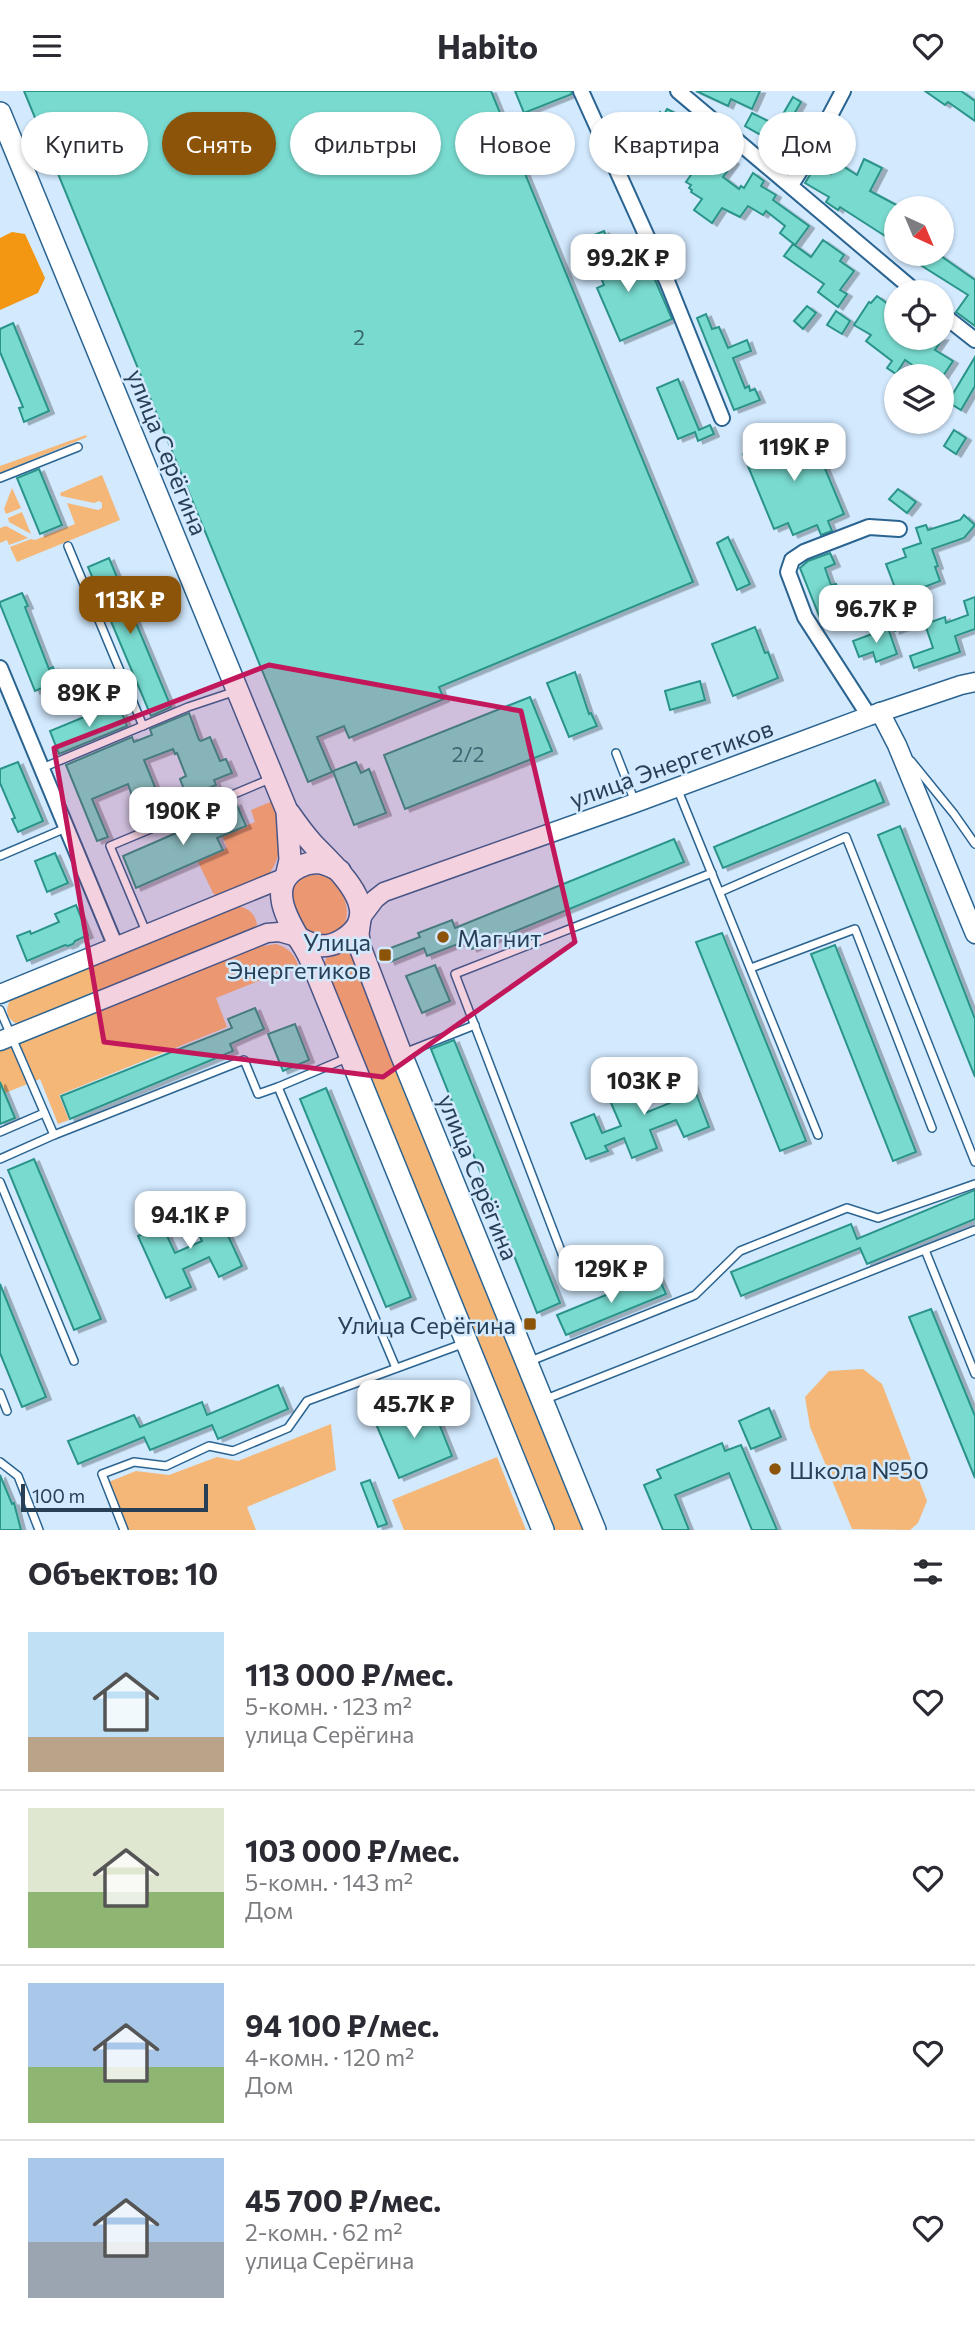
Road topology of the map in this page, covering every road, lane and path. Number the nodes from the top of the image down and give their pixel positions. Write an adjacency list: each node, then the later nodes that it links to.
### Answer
1 (581, 91): 9 (street)
2 (678, 91): 5 (street)
3 (843, 91): 5 (street)
4 (0, 113): 16 (main road, улица Серёгина)
5 (790, 185): 6 (street)
6 (902, 280)
7 (954, 323): 8 (street)
8 (975, 339)
9 (722, 418)
10 (78, 447): 11 (lane)
11 (0, 478)
12 (899, 529): 17 (street)
13 (68, 546): 18 (lane)
14 (0, 668): 21 (street)
15 (975, 683): 17 (street, улица Энергетиков)
16 (238, 691): 18 (lane); 22 (main road, улица Серёгина)
17 (874, 714): 19 (street); 23 (street, улица Энергетиков)
18 (143, 726): 21 (lane)
19 (897, 745): 27 (lane); 36 (street)
20 (616, 753): 24 (lane)
21 (42, 768): 26 (street)
22 (274, 778): 25 (main road, улица Серёгина); 35 (lane)
23 (677, 787): 24 (street, улица Энергетиков); 30 (lane)
24 (635, 803): 32 (street, улица Энергетиков)
25 (287, 811): 29 (main road); 31 (main road)
26 (66, 828): 28 (lane); 38 (street)
27 (975, 844)
28 (0, 856)
29 (340, 871): 31 (main road); 32 (street); 34 (main road)
30 (712, 873): 33 (lane); 42 (lane)
31 (286, 877): 35 (street); 37 (main road)
32 (384, 892): 34 (street)
33 (720, 892): 39 (lane); 53 (lane)
34 (360, 919): 37 (main road); 44 (main road, улица Серёгина)
35 (147, 934): 38 (street)
36 (975, 934)
37 (296, 937): 43 (street); 45 (main road)
38 (116, 947): 40 (street)
39 (751, 968): 48 (lane); 51 (lane)
40 (0, 994)
41 (0, 1010): 43 (lane)
42 (475, 1025): 44 (lane); 58 (lane)
43 (6, 1039): 47 (lane)
44 (401, 1054): 61 (main road, улица Серёгина)
45 (351, 1056): 46 (lane); 59 (main road)
46 (278, 1087): 50 (lane); 62 (lane)
47 (44, 1113): 49 (lane); 50 (lane)
48 (932, 1128)
49 (0, 1132)
50 (54, 1135): 52 (lane)
51 (818, 1136)
52 (0, 1159)
53 (975, 1162)
54 (0, 1182): 60 (lane)
55 (975, 1184): 61 (lane)
56 (974, 1232): 57 (lane)
57 (925, 1250): 63 (lane); 65 (lane)
58 (574, 1285)
59 (466, 1343): 62 (lane); 70 (main road)
60 (74, 1361)
61 (527, 1363): 65 (main road, улица Серёгина)
62 (396, 1368): 69 (lane)
63 (975, 1374)
64 (0, 1393): 66 (lane)
65 (542, 1401): 71 (main road, улица Серёгина)
66 (7, 1411)
67 (0, 1462): 68 (lane)
68 (40, 1530)
69 (124, 1530)
70 (543, 1530)
71 (595, 1530)

